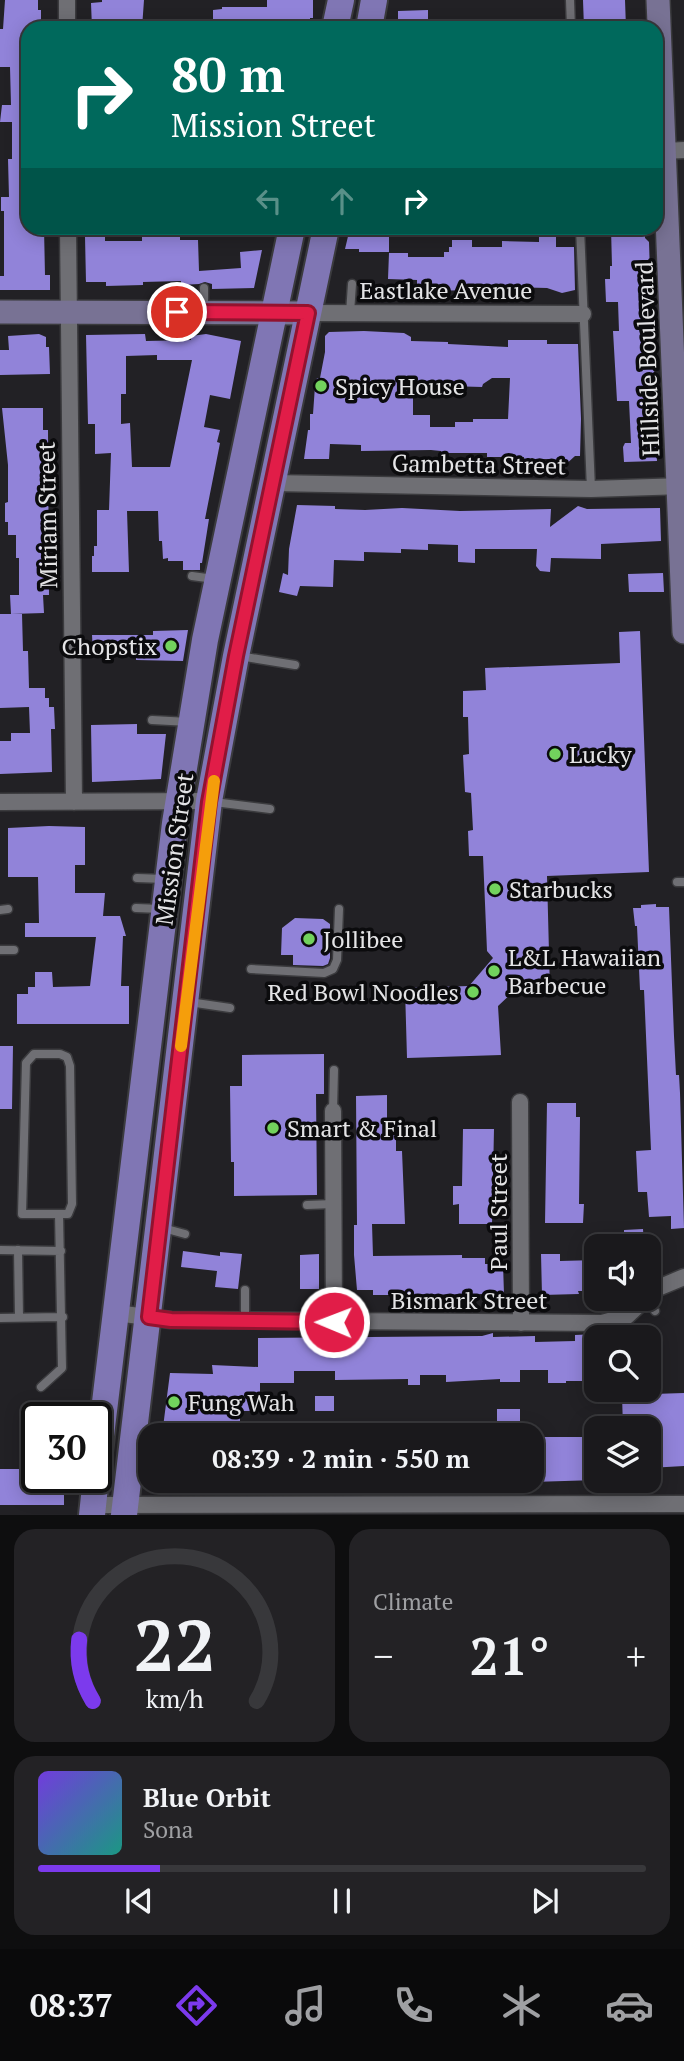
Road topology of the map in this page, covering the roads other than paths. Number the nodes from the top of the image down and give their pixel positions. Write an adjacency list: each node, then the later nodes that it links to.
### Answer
1 (67, 0): 6 (street)
2 (341, 0): 7 (main road)
3 (374, 0): 8 (main road)
4 (570, 0): 9 (lane)
5 (658, 0): 10 (main road, Hillside Boulevard)
6 (68, 21)
7 (336, 21)
8 (370, 21)
9 (571, 21)
10 (658, 21)
11 (663, 130): 12 (main road, Hillside Boulevard)
12 (674, 150): 26 (main road, Hillside Boulevard)
13 (68, 235): 20 (street, Miriam Street)
14 (291, 235): 22 (main road, Mission Street)
15 (325, 235): 23 (main road, Mission Street)
16 (580, 235): 25 (lane)
17 (352, 284): 24 (lane)
18 (204, 288): 21 (lane)
19 (0, 312): 20 (main road)
20 (68, 312): 21 (main road); 37 (street, Miriam Street)
21 (204, 312): 22 (main road)
22 (275, 312): 23 (main road); 34 (main road, Mission Street)
23 (308, 313): 24 (street, Eastlake Avenue); 27 (main road, Mission Street)
24 (350, 313): 25 (street, Eastlake Avenue)
25 (583, 314): 29 (lane)
26 (678, 316): 28 (main road, Hillside Boulevard)
27 (273, 483): 29 (street, Gambetta Street); 31 (main road, Mission Street)
28 (681, 486): 29 (street, Gambetta Street); 30 (main road, Hillside Boulevard)
29 (591, 489)
30 (684, 632)
31 (236, 656): 32 (lane); 38 (main road, Mission Street)
32 (295, 665)
33 (152, 720): 34 (lane)
34 (192, 722): 35 (main road, Mission Street)
35 (180, 801): 37 (street); 38 (street); 41 (main road, Mission Street)
36 (0, 802): 37 (street)
37 (74, 802)
38 (209, 802): 39 (lane); 48 (main road, Mission Street)
39 (270, 809)
40 (137, 878): 41 (lane)
41 (168, 879): 43 (main road, Mission Street)
42 (136, 908): 43 (lane)
43 (164, 909): 63 (main road, Mission Street)
44 (339, 909): 47 (lane)
45 (0, 950): 46 (lane)
46 (14, 950)
47 (251, 969)
48 (186, 1002): 49 (lane); 66 (main road, Mission Street)
49 (230, 1008)
50 (334, 1070): 52 (lane)
51 (520, 1102): 70 (street, Paul Street)
52 (333, 1111): 53 (street)
53 (333, 1204): 54 (lane); 69 (street)
54 (307, 1205)
55 (59, 1214): 55 (lane); 58 (lane)
56 (0, 1250): 57 (lane)
57 (18, 1250): 58 (lane); 64 (lane)
58 (61, 1251): 65 (lane)
59 (684, 1278): 60 (street, Bismark Street)
60 (661, 1286)
61 (246, 1290): 68 (lane)
62 (633, 1311): 70 (street, Bismark Street)
63 (116, 1313): 66 (street, Bismark Street); 72 (main road, Mission Street)
64 (19, 1317): 65 (lane); 67 (lane)
65 (63, 1317): 71 (lane)
66 (149, 1317): 68 (street, Bismark Street); 75 (main road, Mission Street)
67 (0, 1318)
68 (245, 1321): 69 (street, Bismark Street)
69 (334, 1322): 70 (street, Bismark Street)
70 (521, 1323)
71 (41, 1387)
72 (105, 1402)
73 (684, 1504): 76 (street)
74 (92, 1510): 75 (street)
75 (125, 1510): 76 (street)
76 (169, 1510)

